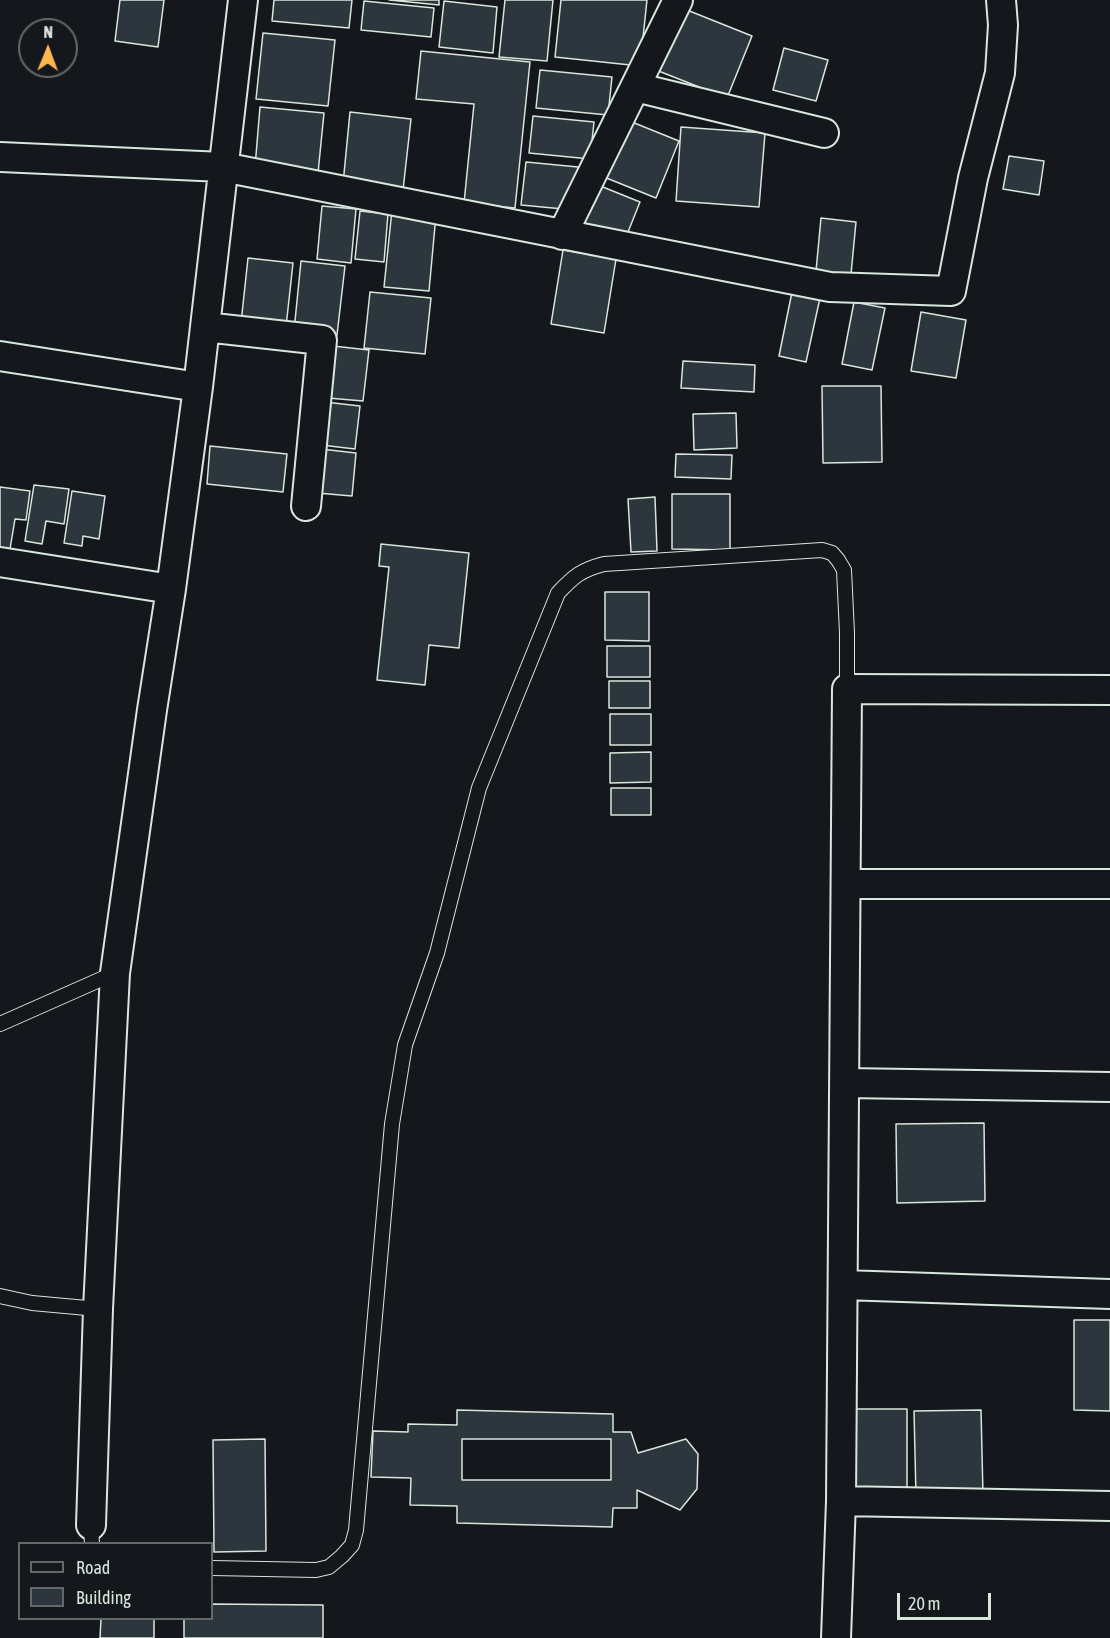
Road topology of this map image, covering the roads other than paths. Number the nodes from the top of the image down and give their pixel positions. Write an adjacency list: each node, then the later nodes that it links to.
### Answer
1 (243, 0): 7 (street)
2 (678, 0): 4 (street)
3 (1001, 0): 8 (street)
4 (635, 87): 5 (street); 8 (street)
5 (824, 133)
6 (0, 157): 7 (street)
7 (223, 167): 8 (street); 9 (street)
8 (562, 235)
9 (205, 327): 11 (street); 12 (street)
10 (0, 356): 11 (street)
11 (198, 387): 14 (street)
12 (306, 506)
13 (0, 562): 14 (street)
14 (171, 589): 19 (street)
15 (847, 689): 16 (street); 17 (street); 30 (lane)
16 (1110, 690)
17 (846, 884): 18 (street); 21 (street)
18 (1110, 884)
19 (115, 973): 20 (lane); 26 (street)
20 (0, 1024)
21 (845, 1083): 22 (street); 23 (street)
22 (1110, 1087)
23 (843, 1286): 24 (street); 27 (street)
24 (1110, 1294)
25 (0, 1296): 26 (lane)
26 (98, 1309): 29 (street)
27 (841, 1501): 28 (street); 31 (street)
28 (1110, 1506)
29 (91, 1534)
30 (213, 1568)
31 (836, 1638)

